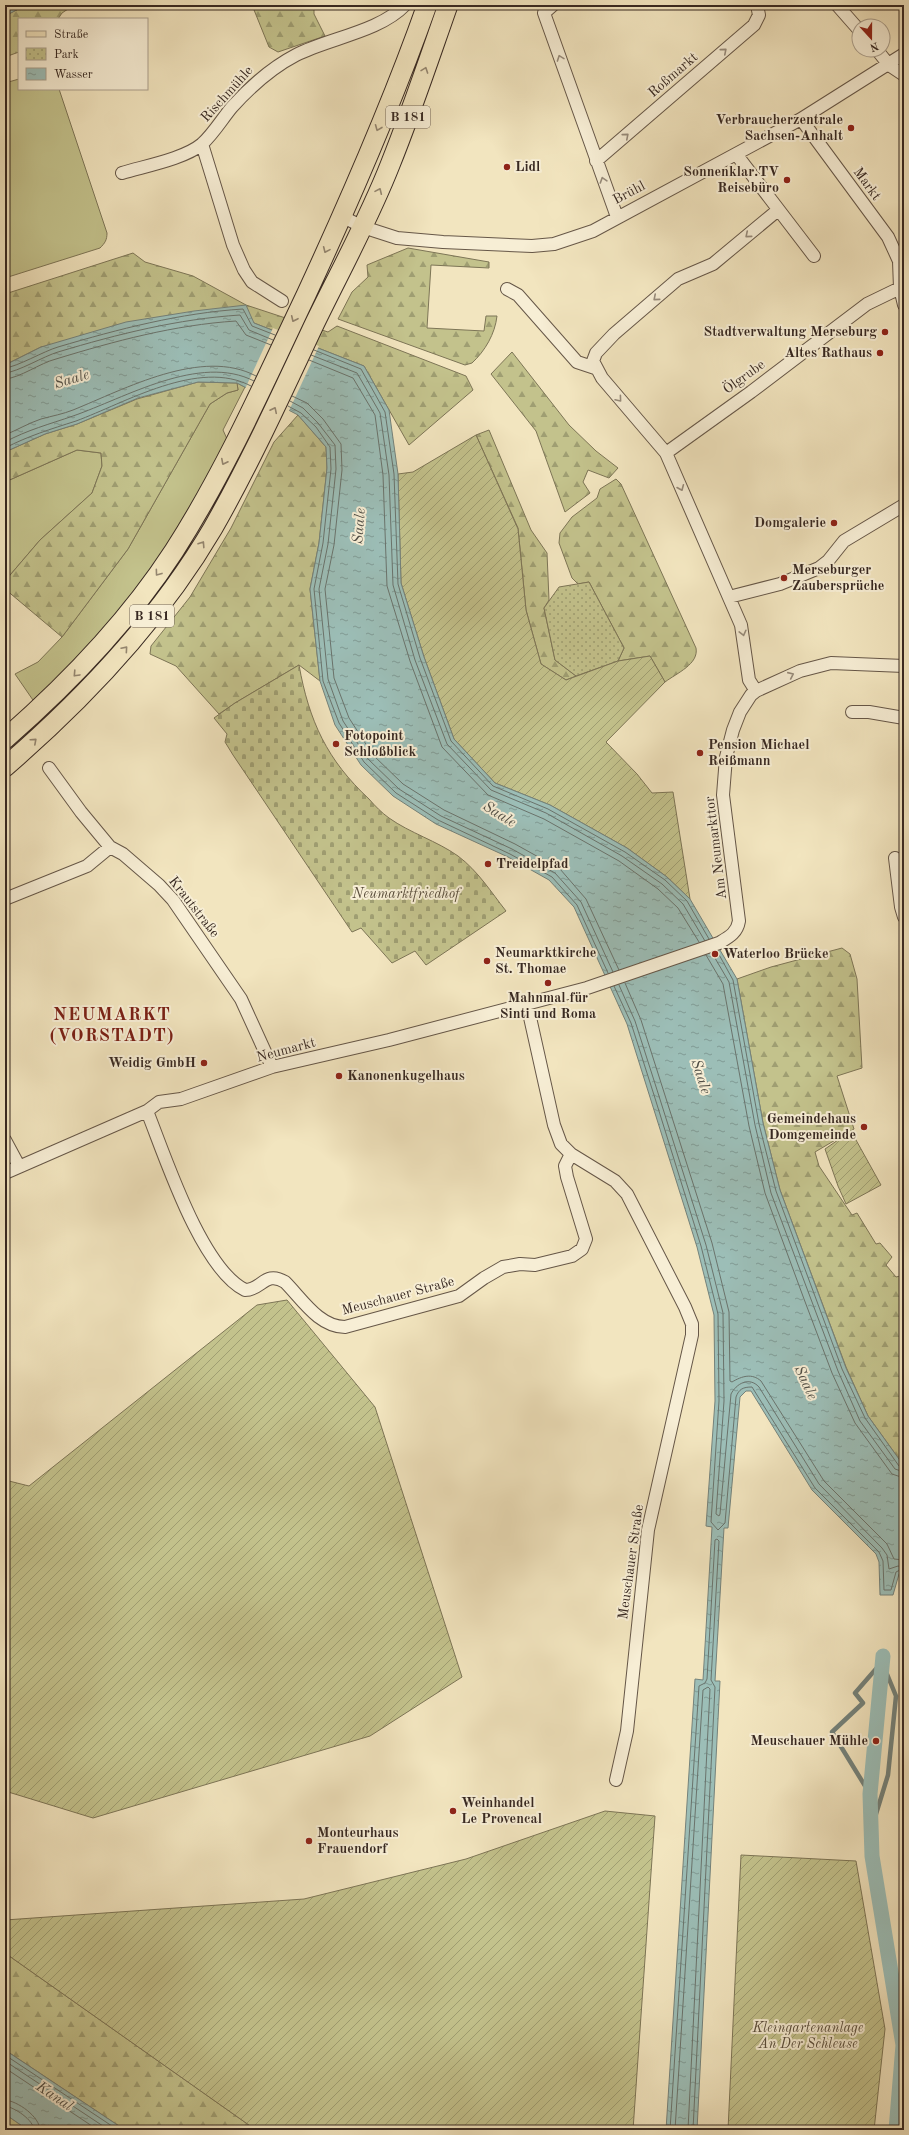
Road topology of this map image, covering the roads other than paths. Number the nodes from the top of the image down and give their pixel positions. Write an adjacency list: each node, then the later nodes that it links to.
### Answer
1 (405, 5): 13 (street, Rischmühle)
2 (427, 5): 18 (main road, B 181, one-way to 18)
3 (448, 5): 20 (main road, B 181, one-way to 3)
4 (553, 5): 15 (street, one-way to 4)
5 (757, 5): 15 (street, Roßmarkt, one-way to 5)
6 (837, 5): 7 (street)
7 (851, 21)
8 (904, 54): 10 (street, Brühl)
9 (883, 58): 10 (street)
10 (889, 65): 11 (street); 12 (street, Brühl)
11 (904, 75)
12 (801, 119): 14 (street, Brühl); 22 (street, Markt)
13 (202, 144): 16 (street, Rischmühle); 25 (street, Rischmühle)
14 (736, 154): 17 (street); 19 (street, Brühl)
15 (596, 161): 19 (street, one-way to 15)
16 (122, 173)
17 (778, 210): 21 (street); 27 (street, one-way to 27)
18 (341, 216): 20 (street, Brühl); 35 (main road, B 181, one-way to 35)
19 (616, 217): 20 (street, Brühl)
20 (363, 227): 36 (main road, B 181, one-way to 20)
21 (814, 256)
22 (902, 269): 23 (street, Markt)
23 (900, 288): 26 (street, Markt); 28 (street, Ölgrube)
24 (507, 289): 27 (street)
25 (282, 301)
26 (904, 305)
27 (595, 368): 28 (street, one-way to 28)
28 (666, 453): 30 (street, one-way to 30)
29 (904, 505): 30 (street)
30 (729, 597): 32 (street, one-way to 32)
31 (904, 666): 32 (street, one-way to 31)
32 (756, 691): 42 (street, Am Neumarkttor)
33 (852, 712): 34 (street)
34 (904, 718)
35 (5, 739)
36 (5, 767)
37 (49, 768): 38 (street, Krautstraße)
38 (110, 847): 40 (street); 44 (street, Krautstraße)
39 (896, 858): 41 (street)
40 (5, 899)
41 (904, 917)
42 (732, 935): 43 (street, Neumarkt)
43 (527, 1004): 44 (street, Neumarkt); 47 (street, Meuschauer Straße)
44 (272, 1067): 45 (street, Neumarkt)
45 (147, 1111): 47 (street, Meuschauer Straße); 48 (street, Neumarkt)
46 (5, 1140): 48 (street)
47 (571, 1154): 50 (street, Meuschauer Straße)
48 (19, 1166): 49 (street, Neumarkt)
49 (5, 1172)
50 (616, 1780)

